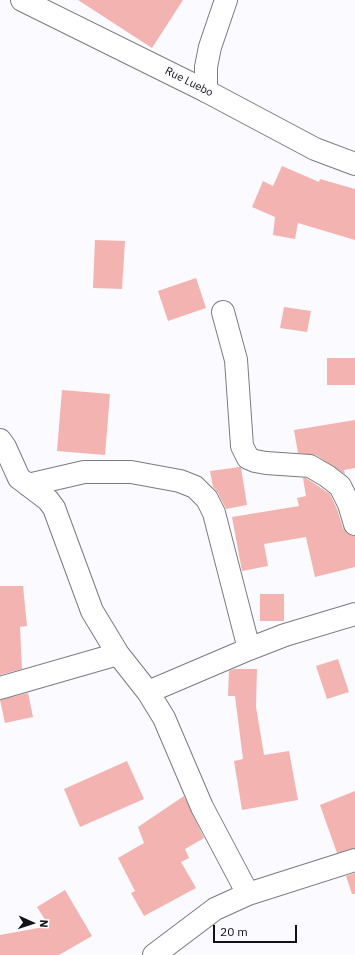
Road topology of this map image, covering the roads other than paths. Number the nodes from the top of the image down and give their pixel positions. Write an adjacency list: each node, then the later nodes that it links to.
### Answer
1 (22, 0): 3 (street, Rue Luebo)
2 (226, 0): 3 (street)
3 (206, 91): 4 (street, Rue Luebo)
4 (355, 164)
5 (223, 312): 8 (street)
6 (0, 440): 7 (street)
7 (28, 485): 10 (street); 11 (street)
8 (355, 524)
9 (355, 614): 10 (street)
10 (248, 649): 13 (street)
11 (118, 654): 12 (street); 13 (street)
12 (0, 688)
13 (148, 692): 15 (street)
14 (355, 860): 15 (street)
15 (248, 894): 16 (street)
16 (154, 955)

